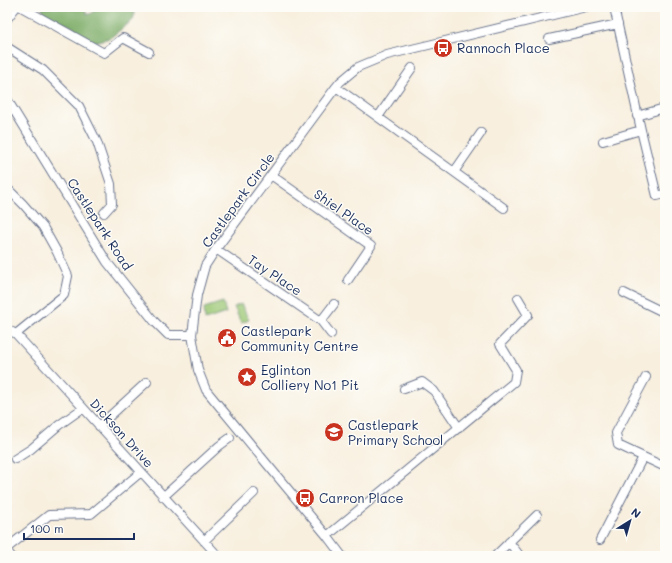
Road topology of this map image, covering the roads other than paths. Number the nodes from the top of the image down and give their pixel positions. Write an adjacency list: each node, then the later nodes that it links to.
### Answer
1 (16, 7): 5 (street)
2 (21, 7): 9 (street)
3 (586, 7): 11 (street, Castlepark Circle)
4 (614, 7): 6 (street)
5 (7, 19)
6 (618, 24): 7 (street); 14 (street)
7 (550, 39)
8 (7, 47): 24 (street)
9 (149, 52)
10 (412, 68): 15 (street)
11 (336, 86): 15 (street); 20 (street, Castlepark Circle)
12 (7, 99): 35 (street, Castlepark Road)
13 (661, 108): 14 (street)
14 (638, 116): 16 (street)
15 (378, 117): 19 (street)
16 (641, 130): 18 (street); 22 (street)
17 (481, 133): 19 (street)
18 (603, 141)
19 (454, 172): 23 (street)
20 (271, 175): 25 (street, Castlepark Circle); 26 (street, Shiel Place)
21 (7, 188): 33 (street)
22 (665, 194)
23 (504, 208)
24 (104, 213)
25 (216, 249): 31 (street, Tay Place); 35 (street, Castlepark Circle)
26 (348, 280)
27 (624, 293): 30 (street)
28 (518, 298): 41 (street)
29 (334, 304): 31 (street)
30 (665, 313)
31 (321, 321): 34 (street, Tay Place)
32 (7, 329): 33 (street, Dickson Drive)
33 (16, 334): 39 (street, Dickson Drive)
34 (331, 334)
35 (192, 335): 50 (street, Castlepark Circle)
36 (646, 377): 43 (street)
37 (147, 382): 40 (street)
38 (404, 389): 41 (street)
39 (83, 408): 40 (street, Dickson Drive); 44 (street)
40 (99, 426): 46 (street, Dickson Drive)
41 (459, 428): 50 (street)
42 (230, 438): 48 (street)
43 (644, 457): 45 (street); 51 (street)
44 (15, 459)
45 (665, 467)
46 (141, 472): 48 (street, Dickson Drive); 54 (street)
47 (254, 492): 52 (street)
48 (164, 497): 52 (street, Dickson Drive)
49 (537, 515): 53 (street)
50 (327, 536): 58 (street, Castlepark Circle)
51 (600, 540)
52 (204, 541): 57 (street, Dickson Drive)
53 (509, 542): 59 (street); 60 (street)
54 (7, 548)
55 (7, 551): 56 (street)
56 (11, 556)
57 (218, 556)
58 (342, 556)
59 (496, 556)
60 (520, 556)

